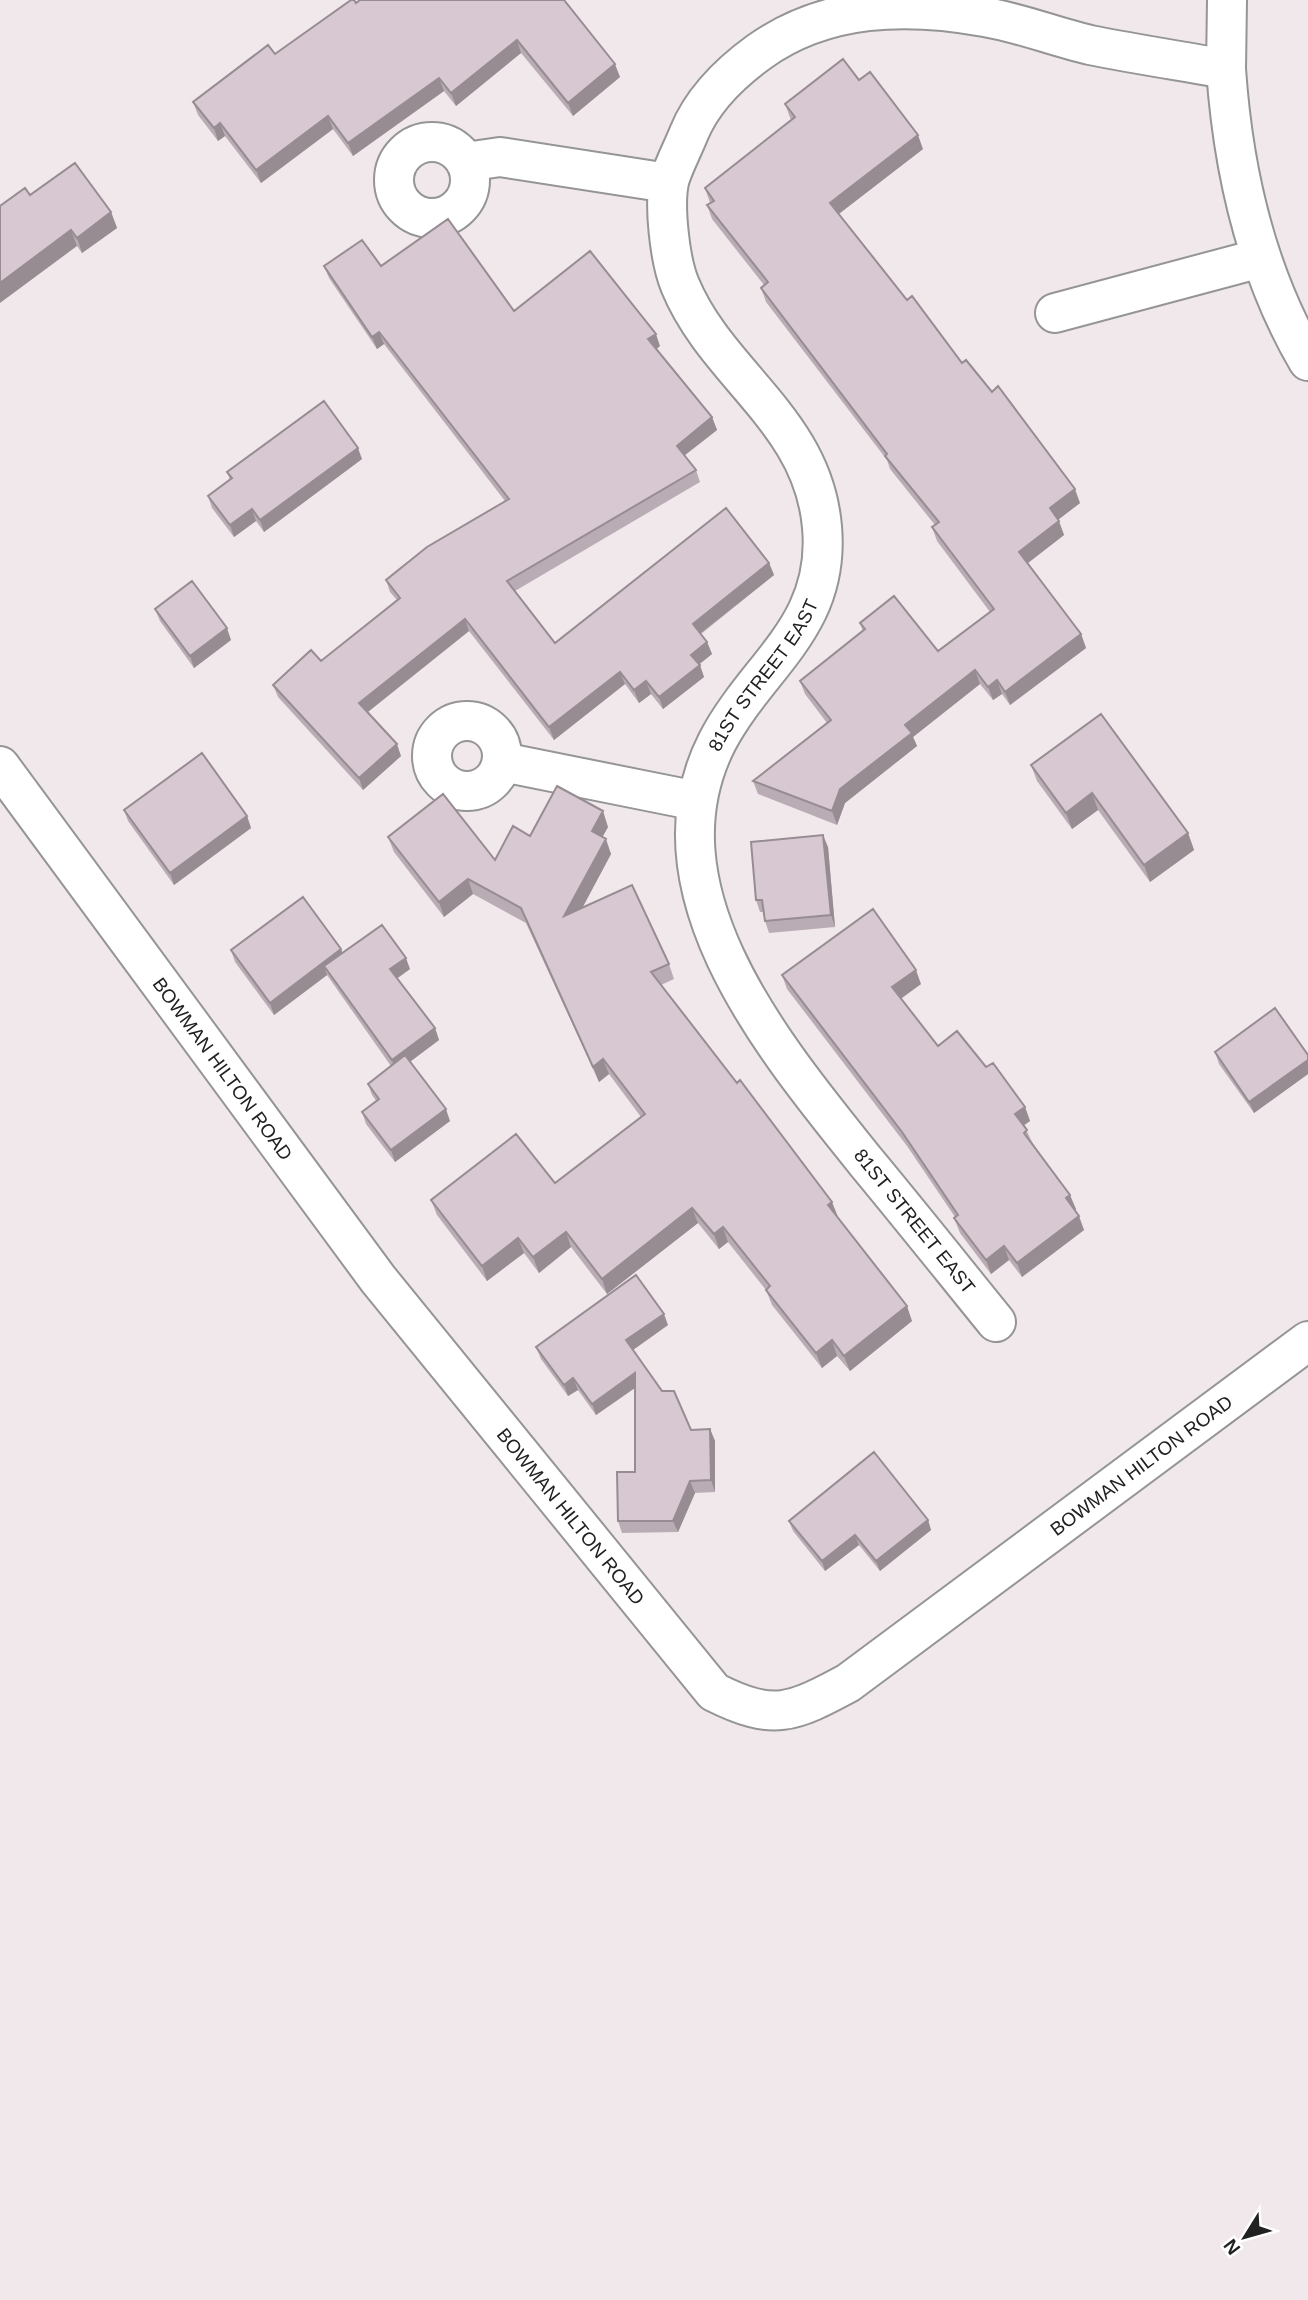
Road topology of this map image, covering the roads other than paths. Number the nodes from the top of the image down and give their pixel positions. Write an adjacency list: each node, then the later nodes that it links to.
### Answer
1 (1227, 0): 2 (street)
2 (1226, 69): 4 (street); 5 (street)
3 (466, 162): 4 (street)
4 (668, 183): 10 (street, 81ST STREET EAST)
5 (1261, 258): 6 (street); 7 (street)
6 (1055, 313)
7 (1308, 361)
8 (502, 762): 10 (street)
9 (0, 766): 12 (street, BOWMAN HILTON ROAD)
10 (697, 801): 11 (street, 81ST STREET EAST)
11 (996, 1322)
12 (1308, 1341)

